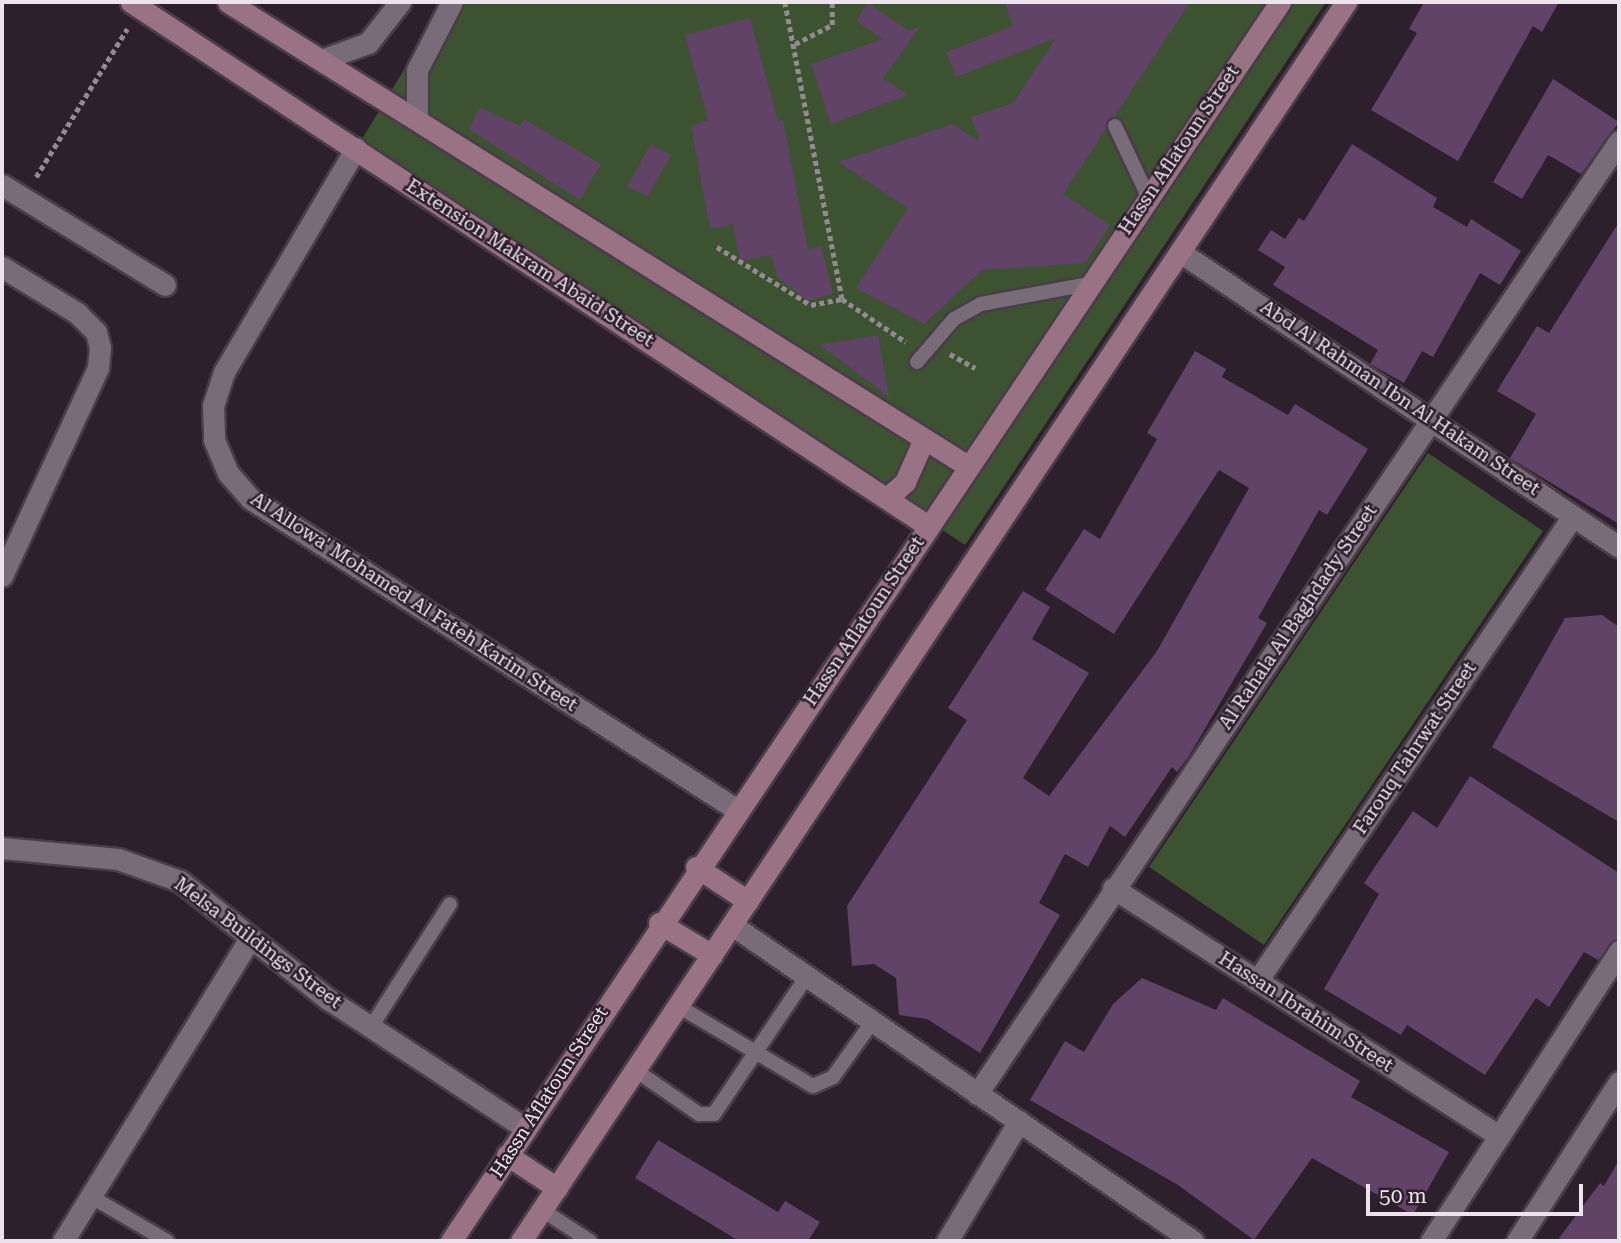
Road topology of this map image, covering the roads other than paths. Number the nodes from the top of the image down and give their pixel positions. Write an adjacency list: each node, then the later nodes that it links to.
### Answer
1 (228, 2): 7 (street)
2 (400, 2): 7 (street)
3 (452, 2): 8 (street)
4 (1280, 2): 13 (street, Hassn Aflatoun Street)
5 (1346, 2): 14 (street)
6 (135, 5): 11 (street, Extension Makram Abaid Street)
7 (321, 60): 8 (street)
8 (417, 120): 20 (street)
9 (1115, 126): 13 (lane)
10 (1619, 141): 19 (street, Al Rahala Al Baghdady Street)
11 (356, 148): 22 (street, Extension Makram Abaid Street); 27 (street, Al Allowa' Mohamed Al Fateh Karim Street)
12 (2, 185): 17 (street)
13 (1148, 196): 16 (street, Hassn Aflatoun Street)
14 (1180, 251): 19 (street, Abd Al Rahman Ibn Al Hakam Street); 31 (street)
15 (2, 267): 26 (street)
16 (1089, 284): 18 (lane); 21 (street, Hassn Aflatoun Street)
17 (165, 285)
18 (917, 362)
19 (1434, 417): 23 (street, Abd Al Rahman Ibn Al Hakam Street); 30 (street, Al Rahala Al Baghdady Street)
20 (924, 439): 21 (street); 22 (street)
21 (968, 466): 24 (street, Hassn Aflatoun Street)
22 (888, 497): 24 (street, Extension Makram Abaid Street)
23 (1573, 516): 25 (street, Abd Al Rahman Ibn Al Hakam Street); 39 (street, Farouq Tahrwat Street)
24 (928, 526): 27 (street, Hassn Aflatoun Street)
25 (1619, 547)
26 (2, 576)
27 (736, 808): 29 (street, Hassn Aflatoun Street)
28 (2, 848): 35 (street, Melsa Buildings Street)
29 (696, 867): 31 (street); 33 (street, Hassn Aflatoun Street)
30 (1113, 888): 39 (street, Hassan Ibrahim Street); 46 (street, Al Rahala Al Baghdady Street)
31 (748, 901): 34 (street)
32 (450, 904): 42 (lane)
33 (659, 923): 37 (street); 48 (street, Hassn Aflatoun Street)
34 (732, 925): 37 (street); 38 (street)
35 (249, 940): 42 (street, Melsa Buildings Street); 52 (street)
36 (1619, 951): 49 (street)
37 (712, 955): 40 (street)
38 (807, 975): 41 (street); 43 (lane)
39 (1257, 981): 49 (street, Hassan Ibrahim Street)
40 (678, 1006): 43 (lane); 44 (street)
41 (873, 1021): 43 (lane); 46 (street)
42 (371, 1027): 48 (street, Melsa Buildings Street)
43 (754, 1055): 44 (lane)
44 (635, 1070): 51 (street)
45 (1619, 1082): 62 (street)
46 (977, 1094): 47 (street)
47 (1019, 1121): 59 (street); 60 (street)
48 (525, 1128): 50 (street, Hassn Aflatoun Street)
49 (1499, 1136): 61 (street)
50 (507, 1155): 51 (street); 56 (street, Hassn Aflatoun Street)
51 (557, 1188): 53 (street)
52 (90, 1196): 54 (street); 55 (lane)
53 (542, 1210): 57 (street); 58 (lane)
54 (63, 1241)
55 (167, 1241)
56 (451, 1241)
57 (521, 1241)
58 (590, 1241)
59 (947, 1241)
60 (1193, 1241)
61 (1430, 1241)
62 (1517, 1241)

